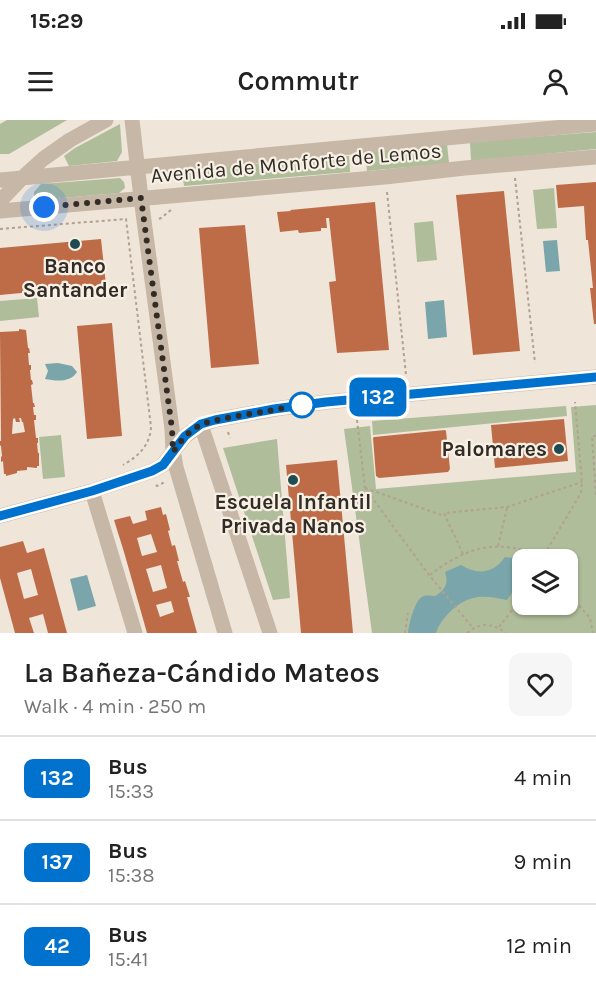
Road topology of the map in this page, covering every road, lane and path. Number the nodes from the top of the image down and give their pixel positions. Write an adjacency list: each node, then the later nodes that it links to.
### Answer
1 (106, 120): 8 (street)
2 (132, 120): 6 (street)
3 (596, 124): 6 (street, Avenida de Monforte de Lemos)
4 (596, 157): 5 (street, Avenida de Monforte de Lemos)
5 (514, 164): 7 (street, Avenida de Monforte de Lemos); 14 (path)
6 (137, 167): 8 (street, Avenida de Monforte de Lemos); 10 (street)
7 (385, 177): 10 (street, Avenida de Monforte de Lemos); 15 (path)
8 (22, 178): 9 (street, Avenida de Monforte de Lemos); 11 (street)
9 (0, 180)
10 (141, 198): 12 (street, Avenida de Monforte de Lemos); 21 (street)
11 (0, 201)
12 (0, 211)
13 (0, 229): 22 (path)
14 (535, 363)
15 (406, 375)
16 (596, 377): 19 (street)
17 (575, 402): 23 (path)
18 (357, 420): 24 (path)
19 (201, 424): 21 (street); 42 (street)
20 (596, 436): 26 (path)
21 (173, 452): 25 (street); 41 (street)
22 (117, 468)
23 (582, 482): 27 (path); 32 (path)
24 (365, 488): 29 (path); 34 (path)
25 (92, 491): 28 (street); 40 (street)
26 (596, 496)
27 (507, 507): 29 (path); 30 (path)
28 (0, 516)
29 (445, 516): 33 (path)
30 (498, 546): 31 (path); 33 (path)
31 (516, 549)
32 (547, 549)
33 (463, 554): 34 (path)
34 (429, 575): 39 (path)
35 (578, 604): 46 (path)
36 (512, 610): 38 (path)
37 (408, 613): 43 (path)
38 (499, 627): 39 (path); 45 (path)
39 (472, 628): 44 (path)
40 (135, 633)
41 (225, 633)
42 (270, 633)
43 (405, 633)
44 (467, 633)
45 (506, 633)
46 (593, 633)

